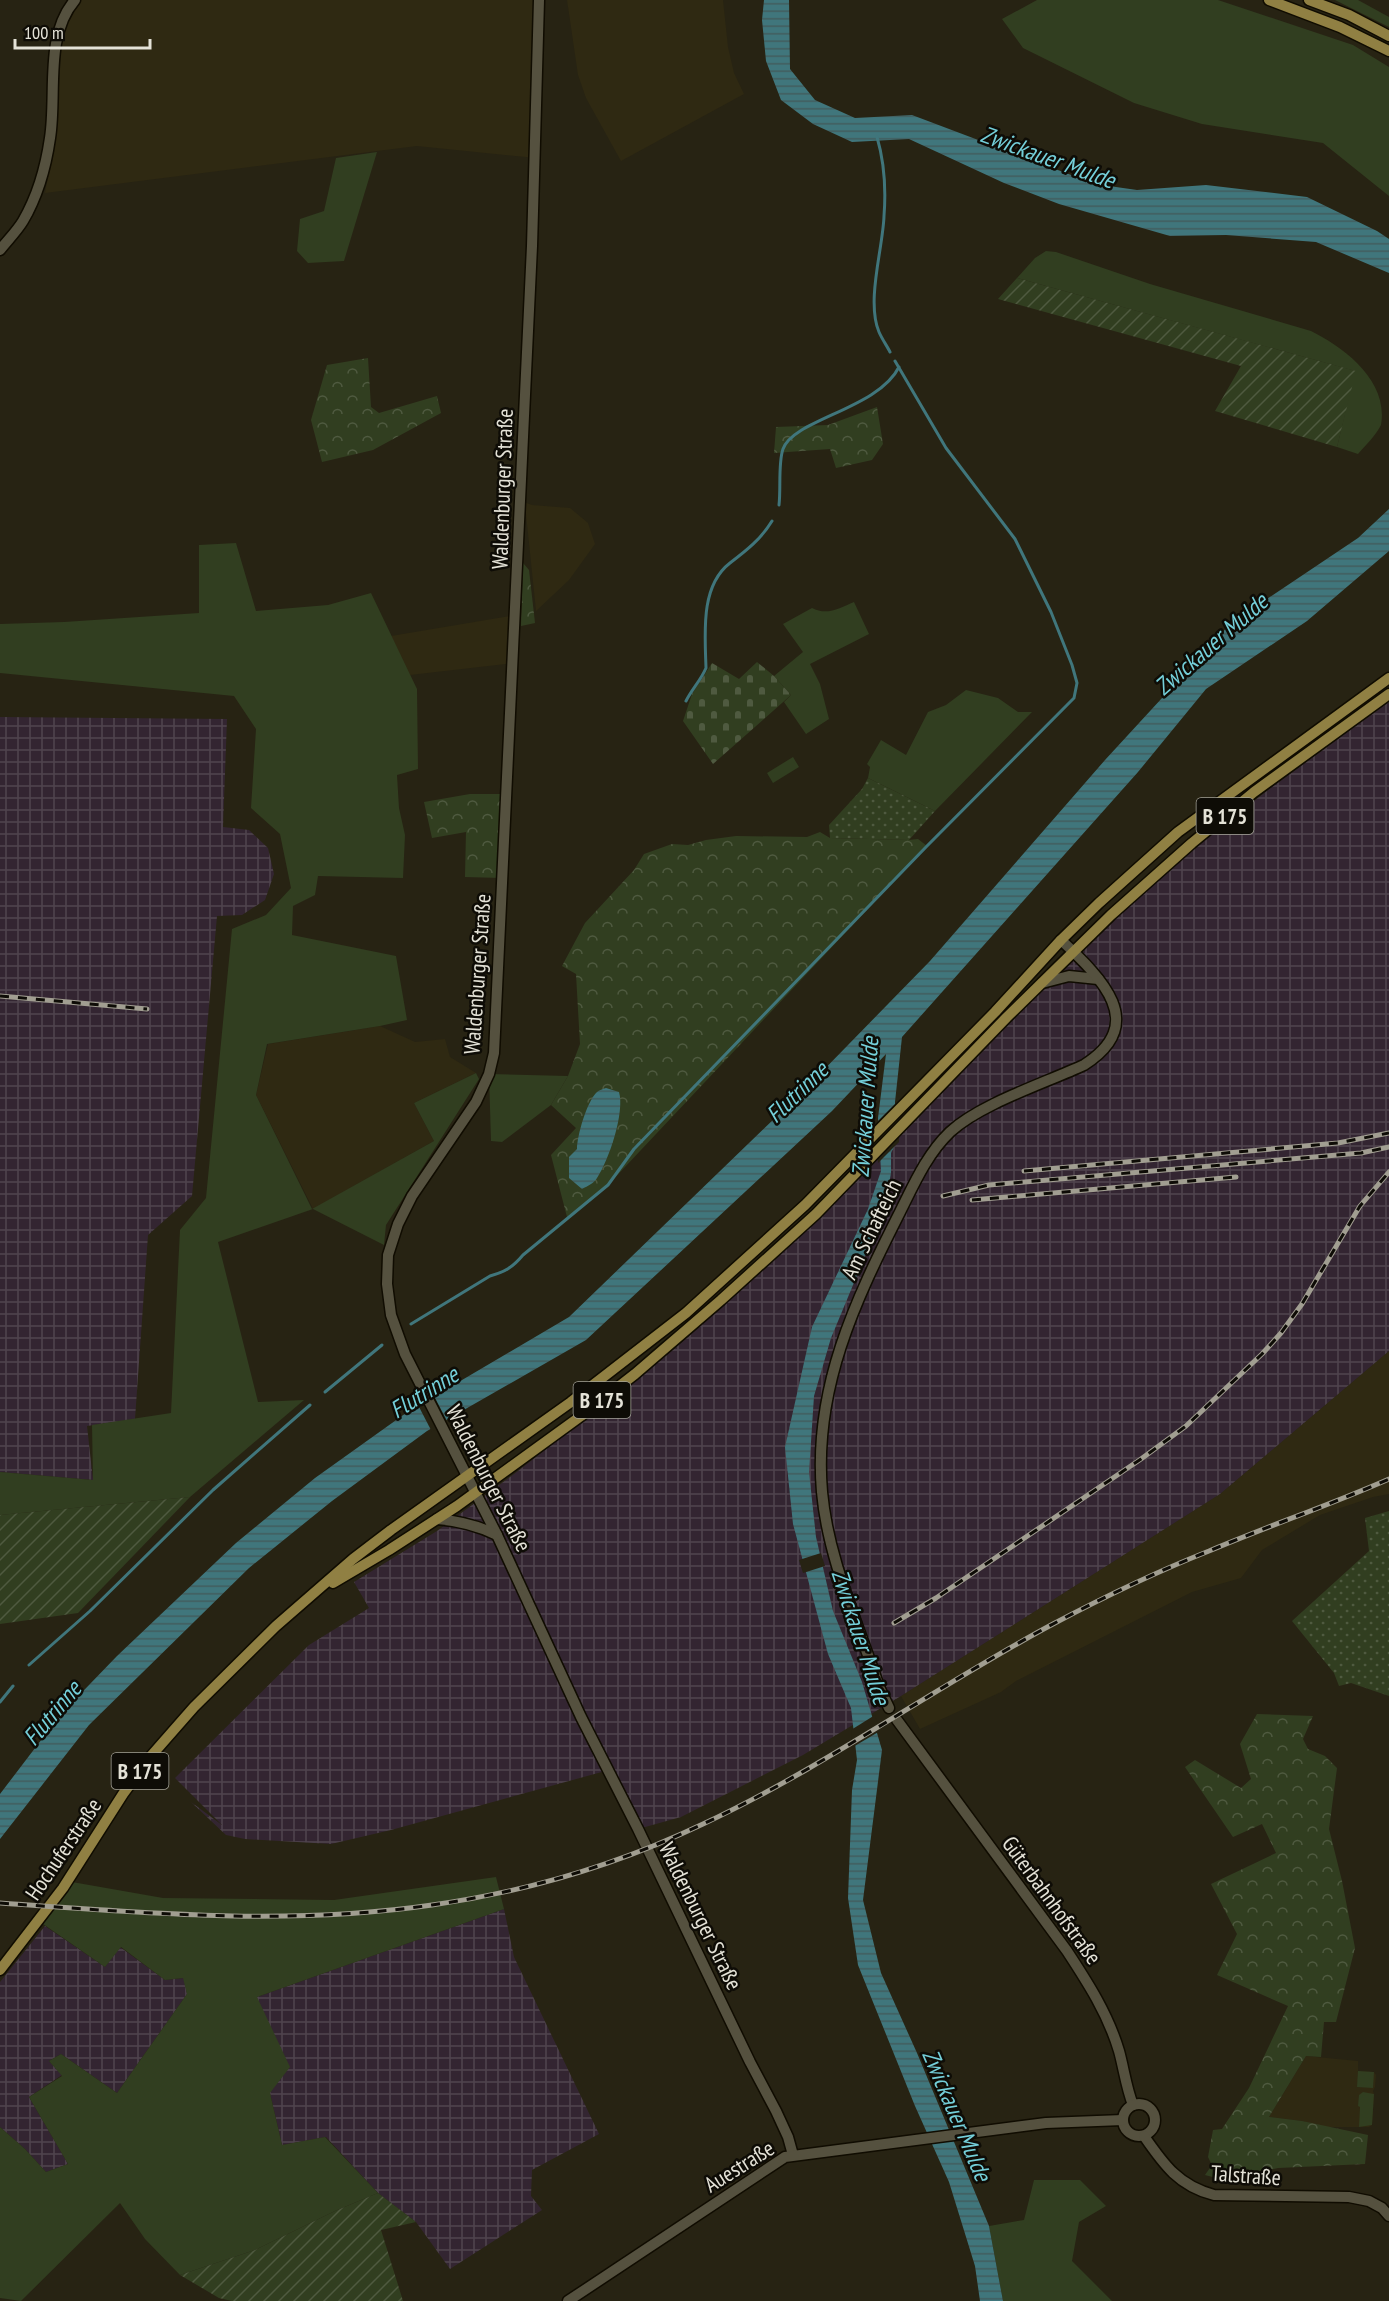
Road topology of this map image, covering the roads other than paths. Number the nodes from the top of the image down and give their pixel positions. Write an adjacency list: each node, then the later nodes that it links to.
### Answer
1 (75, 0): 7 (street)
2 (539, 0): 14 (street, Waldenburger Straße)
3 (1269, 0): 6 (main road)
4 (1309, 0): 5 (main road)
5 (1389, 36)
6 (1389, 51)
7 (0, 250)
8 (1389, 678): 10 (main road, B 175)
9 (1389, 694): 11 (main road, B 175)
10 (1061, 940): 11 (street, Am Schafteich); 14 (main road, B 175)
11 (1073, 951): 12 (street, Am Schafteich); 13 (main road, B 175)
12 (1098, 979): 13 (street); 19 (street, Am Schafteich)
13 (1042, 983): 15 (main road, B 175)
14 (467, 1476): 15 (street, Waldenburger Straße); 18 (main road, Hochuferstraße / B 175)
15 (476, 1492): 16 (main road, Hochuferstraße / B 175); 17 (street, Waldenburger Straße)
16 (437, 1519): 17 (street); 18 (main road, Hochuferstraße / B 175)
17 (497, 1535): 25 (street, Waldenburger Straße)
18 (310, 1597): 21 (main road, Hochuferstraße / B 175)
19 (889, 1708)
20 (897, 1720): 22 (street, Güterbahnhofstraße)
21 (0, 1970)
22 (1133, 2105): 23 (street); 24 (street)
23 (1123, 2120): 24 (street); 25 (street, Auestraße)
24 (1144, 2136): 26 (street, Talstraße)
25 (793, 2155): 27 (street, Auestraße)
26 (1389, 2216)
27 (568, 2301)

